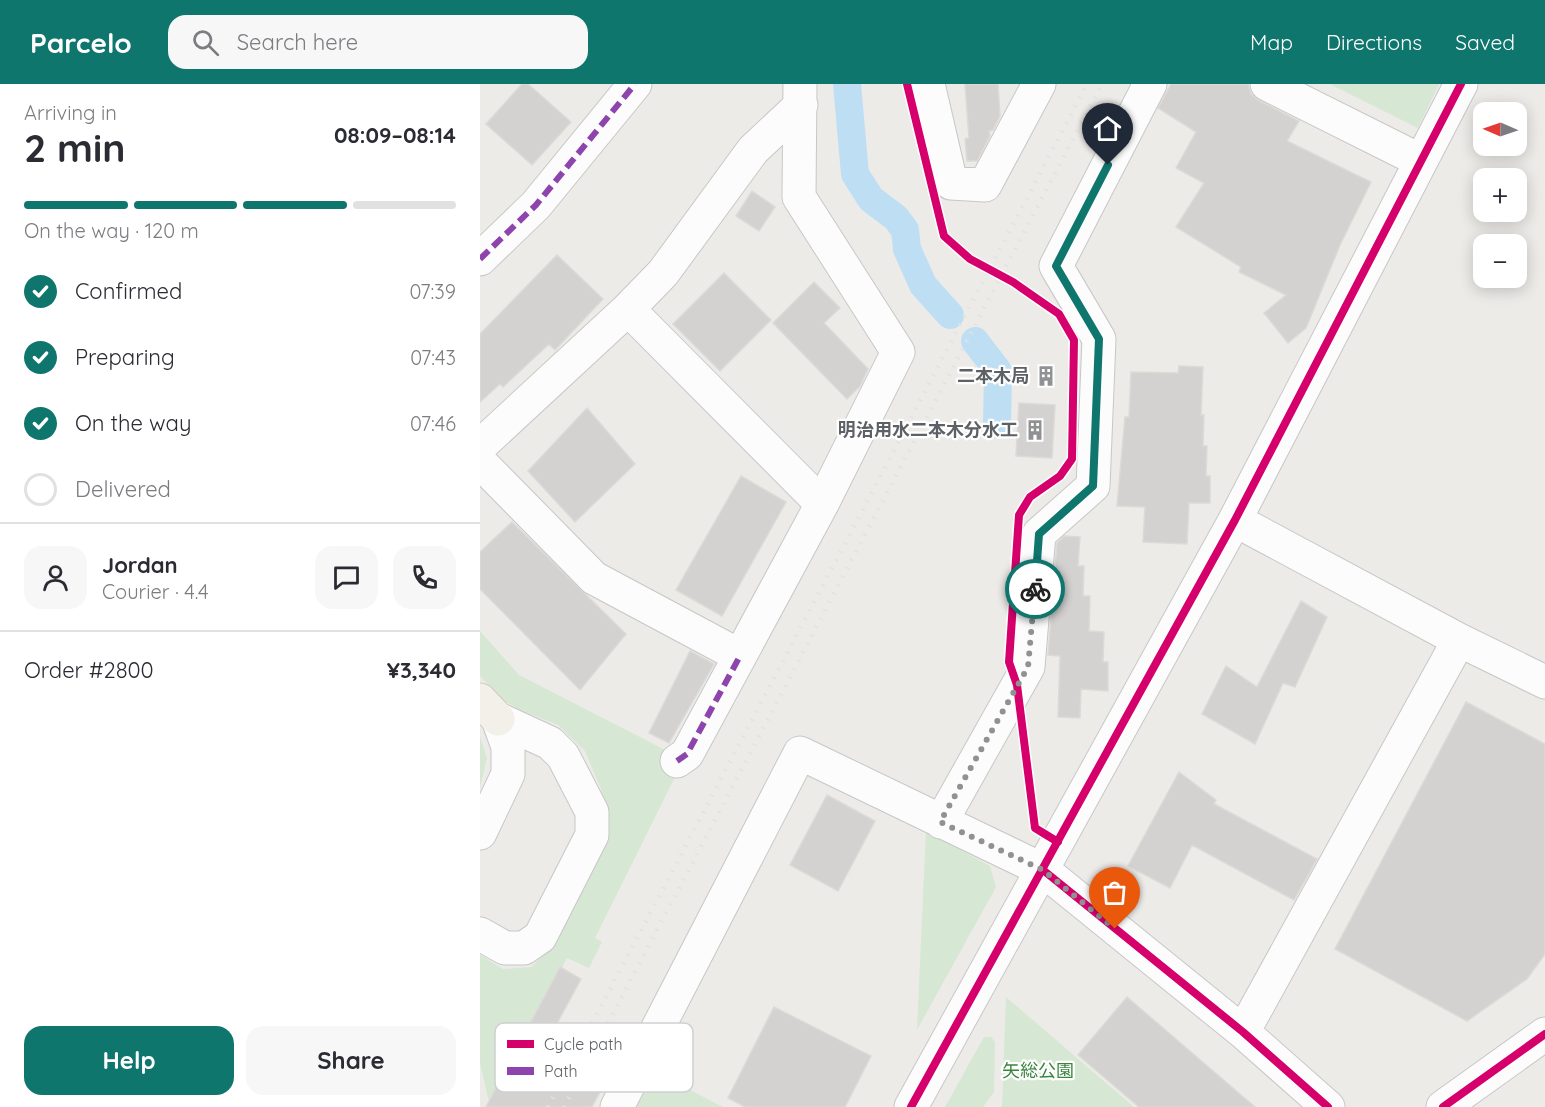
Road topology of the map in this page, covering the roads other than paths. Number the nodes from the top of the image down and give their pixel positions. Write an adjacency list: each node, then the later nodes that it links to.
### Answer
1 (635, 84): 9 (street)
2 (928, 84): 3 (street)
3 (1039, 84)
4 (1150, 84): 20 (street)
5 (1267, 84): 8 (street)
6 (1461, 84): 8 (street)
7 (801, 94): 10 (street); 13 (street)
8 (1421, 161): 14 (street)
9 (480, 259)
10 (628, 309): 11 (street); 13 (street)
11 (480, 446)
12 (480, 462): 16 (street)
13 (822, 504): 16 (street)
14 (1235, 520): 15 (street); 22 (street)
15 (1459, 640): 17 (street); 25 (street)
16 (740, 656): 19 (street)
17 (1545, 682)
18 (489, 710): 21 (street); 23 (street)
19 (676, 761)
20 (940, 822): 22 (street); 24 (street)
21 (480, 833)
22 (1043, 870): 25 (street); 29 (street)
23 (480, 934)
24 (660, 1023)
25 (1243, 1032): 30 (street)
26 (1545, 1034): 31 (street)
27 (625, 1092): 28 (street)
28 (617, 1107)
29 (911, 1107)
30 (1328, 1107)
31 (1443, 1107)

